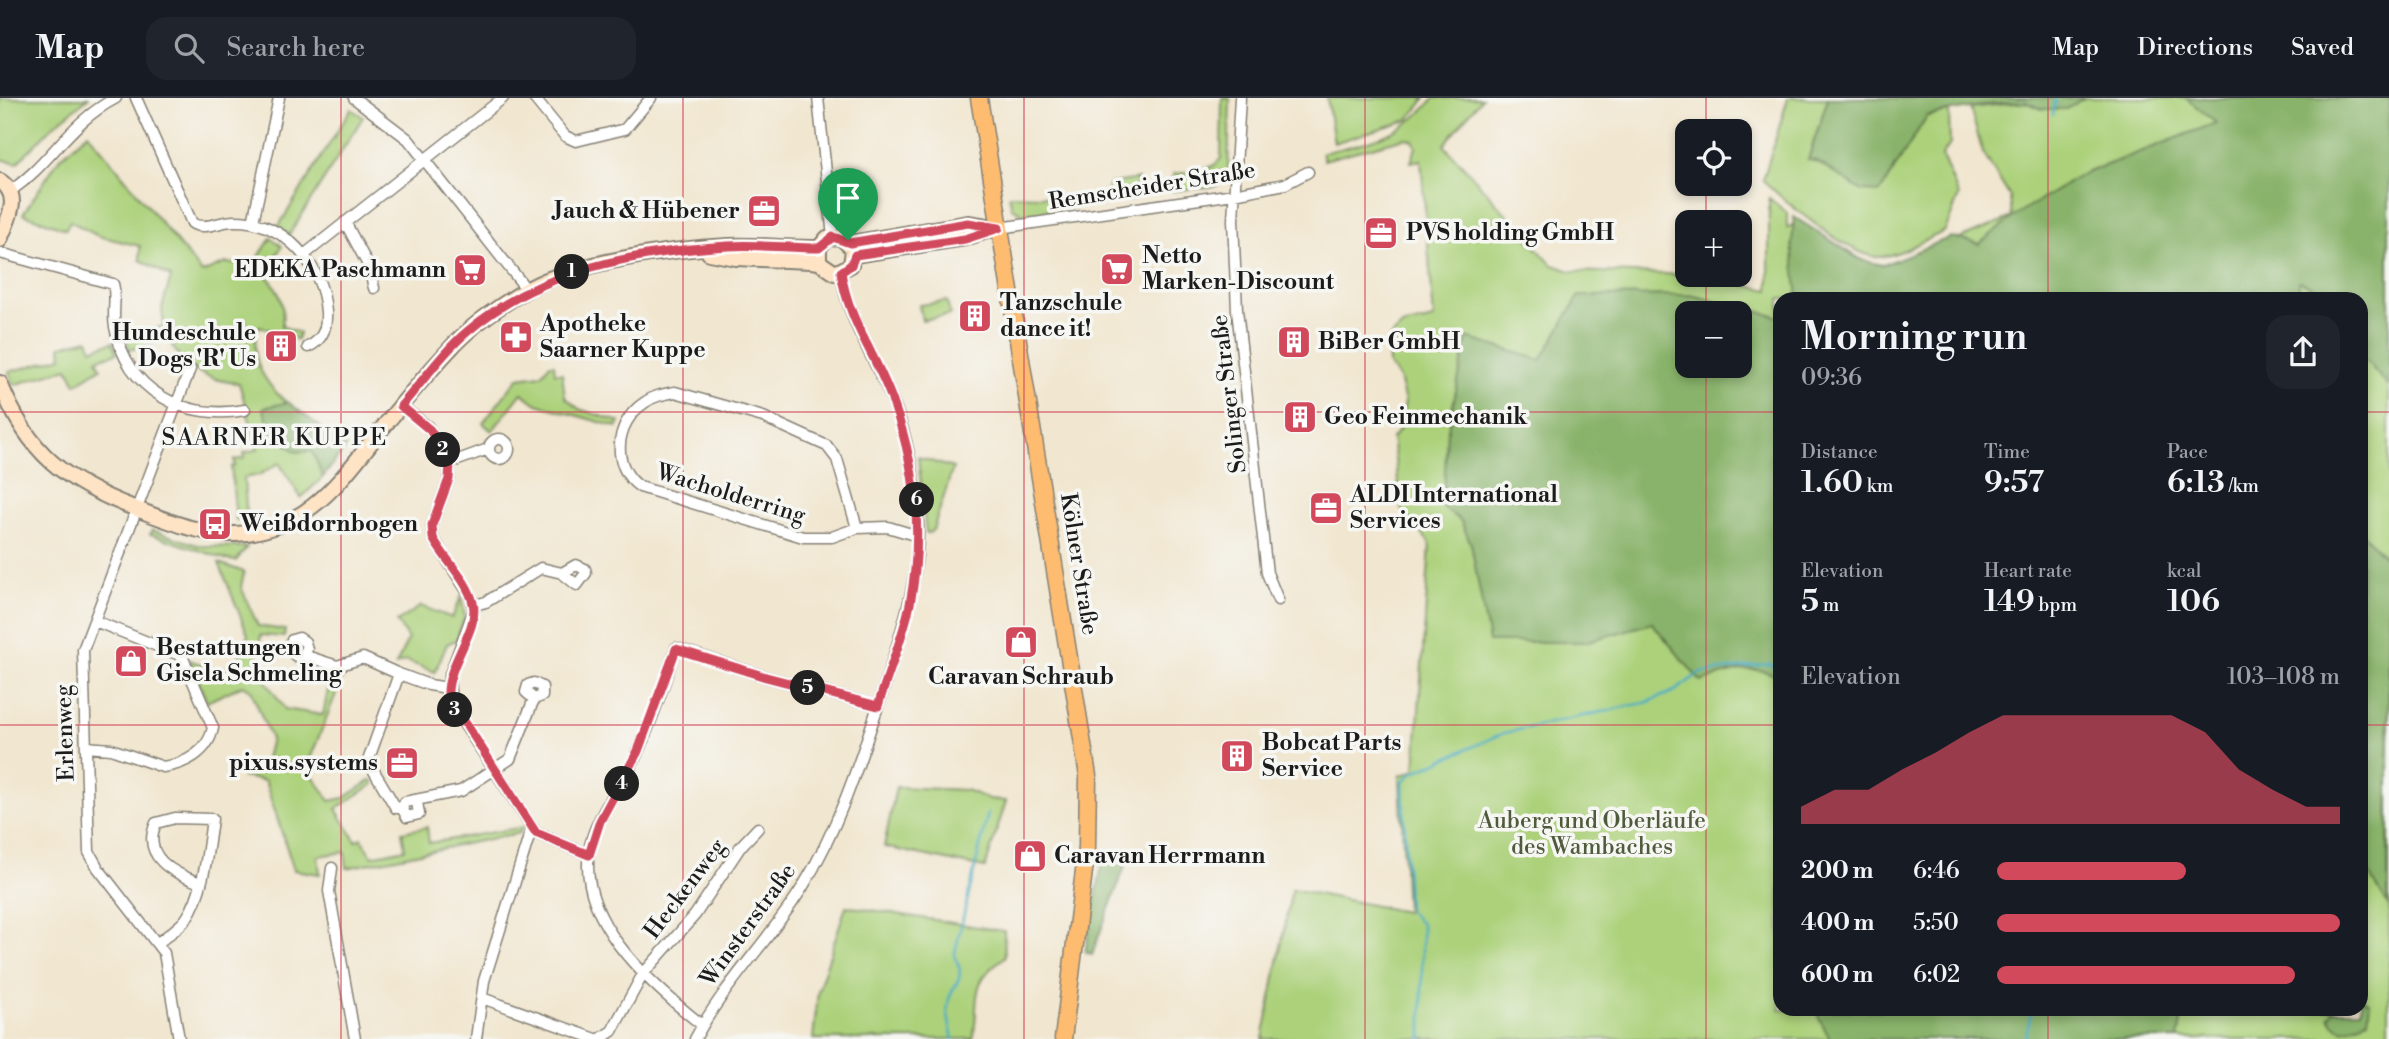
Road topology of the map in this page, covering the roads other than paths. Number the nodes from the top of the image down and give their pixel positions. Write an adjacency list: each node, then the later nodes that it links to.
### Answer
1 (116, 98): 13 (street)
2 (136, 98): 15 (street)
3 (279, 98): 15 (street)
4 (354, 98): 11 (street)
5 (503, 98): 11 (street)
6 (534, 98): 7 (street)
7 (651, 98)
8 (818, 98): 18 (street)
9 (979, 98): 17 (main road, Kölner Straße)
10 (1240, 98): 14 (street, Solinger Straße)
11 (426, 160): 16 (street); 26 (street)
12 (1308, 172): 14 (street, Remscheider Straße)
13 (6, 186): 19 (street)
14 (1234, 194): 17 (street, Remscheider Straße); 39 (street, Solinger Straße)
15 (253, 222): 22 (street)
16 (345, 222): 22 (street); 25 (street)
17 (999, 228): 20 (street); 65 (main road, Kölner Straße)
18 (833, 237): 20 (street); 23 (street)
19 (0, 240)
20 (852, 249): 24 (street)
21 (0, 253): 30 (street)
22 (304, 255): 27 (street)
23 (819, 255): 24 (street); 26 (street)
24 (841, 272): 37 (street, Winsterstraße)
25 (374, 288)
26 (527, 290): 31 (street)
27 (308, 347)
28 (190, 369): 30 (street, Erlenweg)
29 (0, 383): 35 (street)
30 (178, 406): 32 (street); 35 (street, Erlenweg)
31 (401, 406): 34 (street); 35 (street)
32 (245, 410)
33 (488, 449): 34 (street)
34 (450, 463): 40 (street)
35 (138, 509): 41 (street, Erlenweg)
36 (857, 528): 36 (street, Wacholderring); 37 (street, Wacholderring)
37 (918, 536): 46 (street, Winsterstraße)
38 (562, 573): 40 (street)
39 (1278, 600)
40 (474, 605): 44 (street)
41 (95, 621): 47 (street, Erlenweg); 47 (street)
42 (303, 655): 43 (street)
43 (399, 674): 44 (street); 50 (street)
44 (448, 688): 48 (street)
45 (534, 699): 48 (street)
46 (878, 706): 53 (street, Heckenweg); 59 (street, Winsterstraße)
47 (86, 747): 56 (street, Erlenweg)
48 (495, 771): 49 (street); 51 (street)
49 (417, 802): 50 (street); 50 (street)
50 (402, 808)
51 (532, 827): 53 (street); 58 (street)
52 (758, 828): 57 (street, Heckenweg)
53 (589, 855): 57 (street, Heckenweg)
54 (332, 868): 61 (street)
55 (200, 883): 55 (street); 56 (street)
56 (157, 944): 60 (street, Erlenweg)
57 (643, 974): 59 (street, Heckenweg); 63 (street)
58 (482, 998): 62 (street); 63 (street)
59 (702, 1025): 64 (street, Winsterstraße)
60 (179, 1039)
61 (355, 1039)
62 (476, 1039)
63 (598, 1039)
64 (695, 1039)
65 (1063, 1039)

